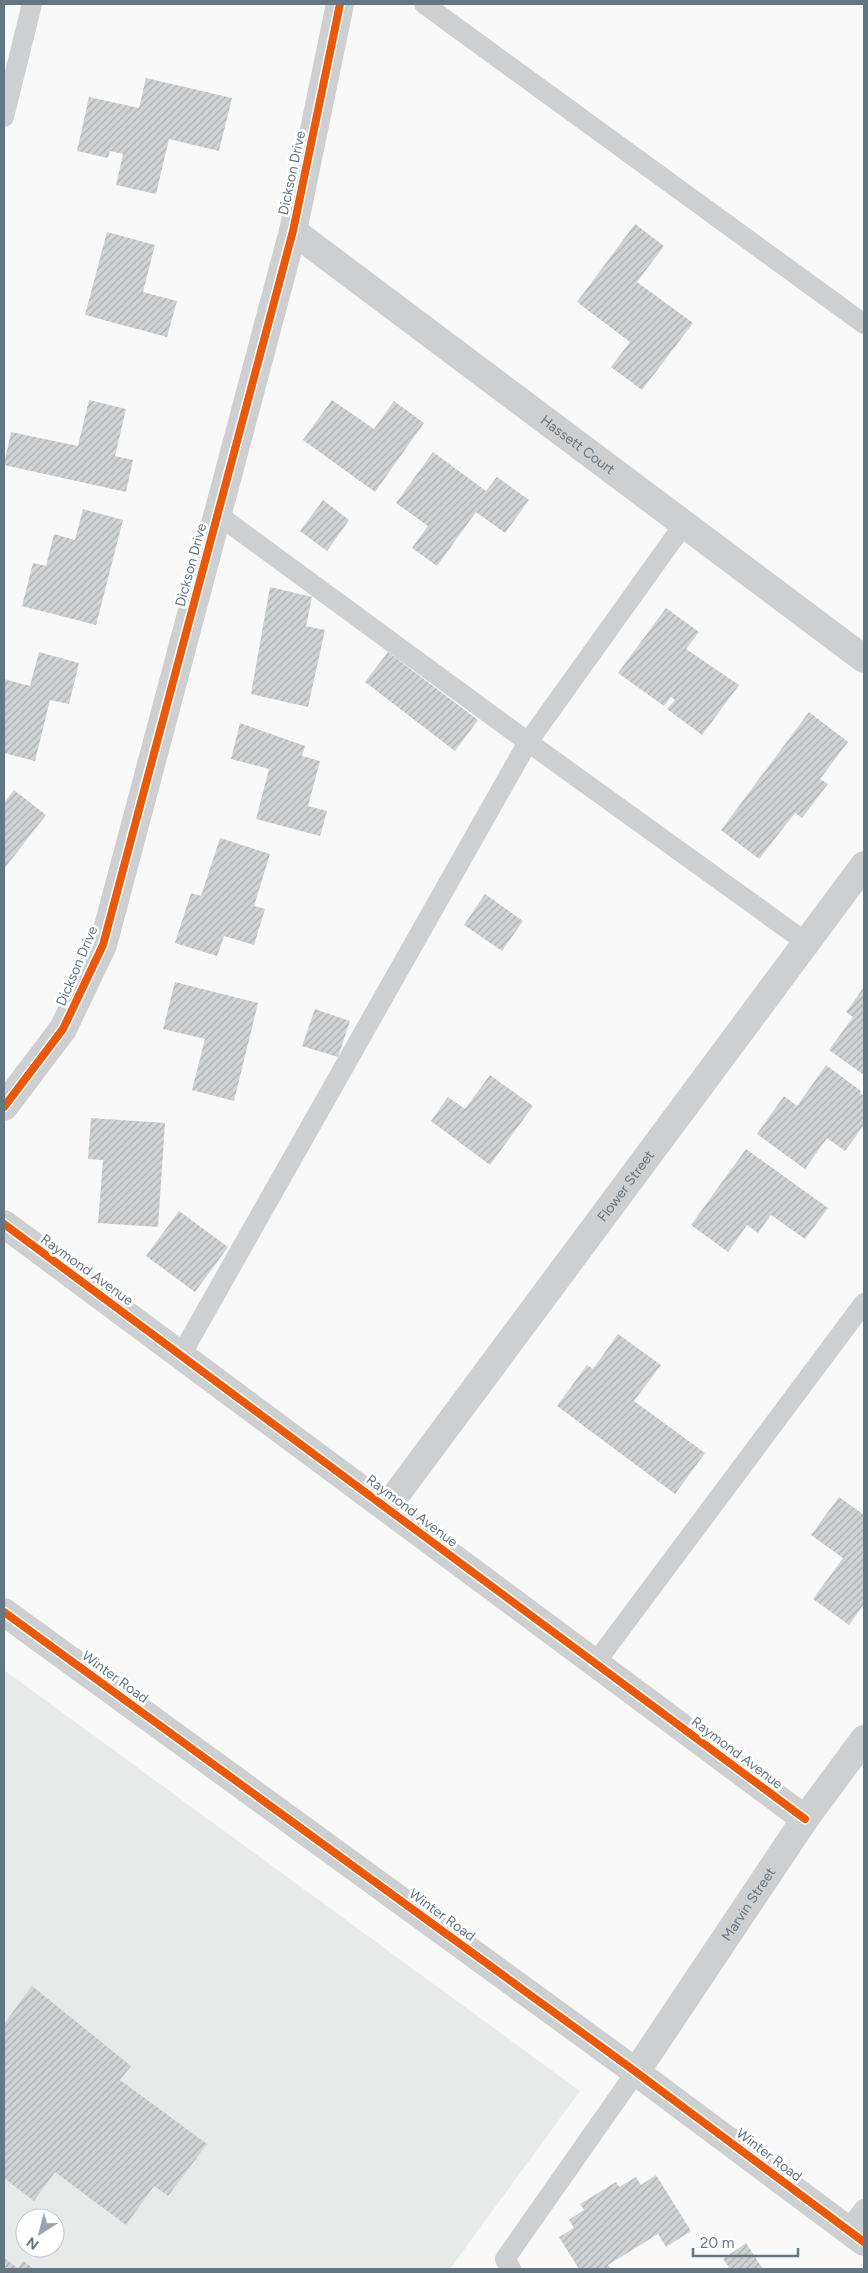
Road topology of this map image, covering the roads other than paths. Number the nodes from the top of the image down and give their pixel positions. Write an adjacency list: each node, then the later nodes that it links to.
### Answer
1 (32, 4): 4 (lane)
2 (340, 4): 5 (street, Dickson Drive)
3 (424, 4): 6 (lane)
4 (4, 117)
5 (293, 231): 7 (street, Dickson Drive); 8 (street, Hassett Court)
6 (864, 324)
7 (217, 514): 10 (lane); 13 (street, Dickson Drive)
8 (684, 524): 9 (street, Hassett Court); 10 (lane)
9 (864, 659)
10 (528, 742): 12 (lane); 16 (lane)
11 (864, 866): 12 (street, Flower Street)
12 (807, 942): 17 (street, Flower Street)
13 (4, 1107)
14 (4, 1224): 16 (street, Raymond Avenue)
15 (864, 1303): 19 (lane)
16 (181, 1355): 17 (street, Raymond Avenue)
17 (387, 1507): 19 (street, Raymond Avenue)
18 (4, 1612): 22 (street, Winter Road)
19 (596, 1662): 21 (street, Raymond Avenue)
20 (864, 1739): 21 (street, Marvin Street)
21 (805, 1819): 22 (street, Marvin Street)
22 (636, 2072): 24 (street, Winter Road); 25 (lane)
23 (864, 2209): 24 (lane)
24 (856, 2236)
25 (511, 2269)

